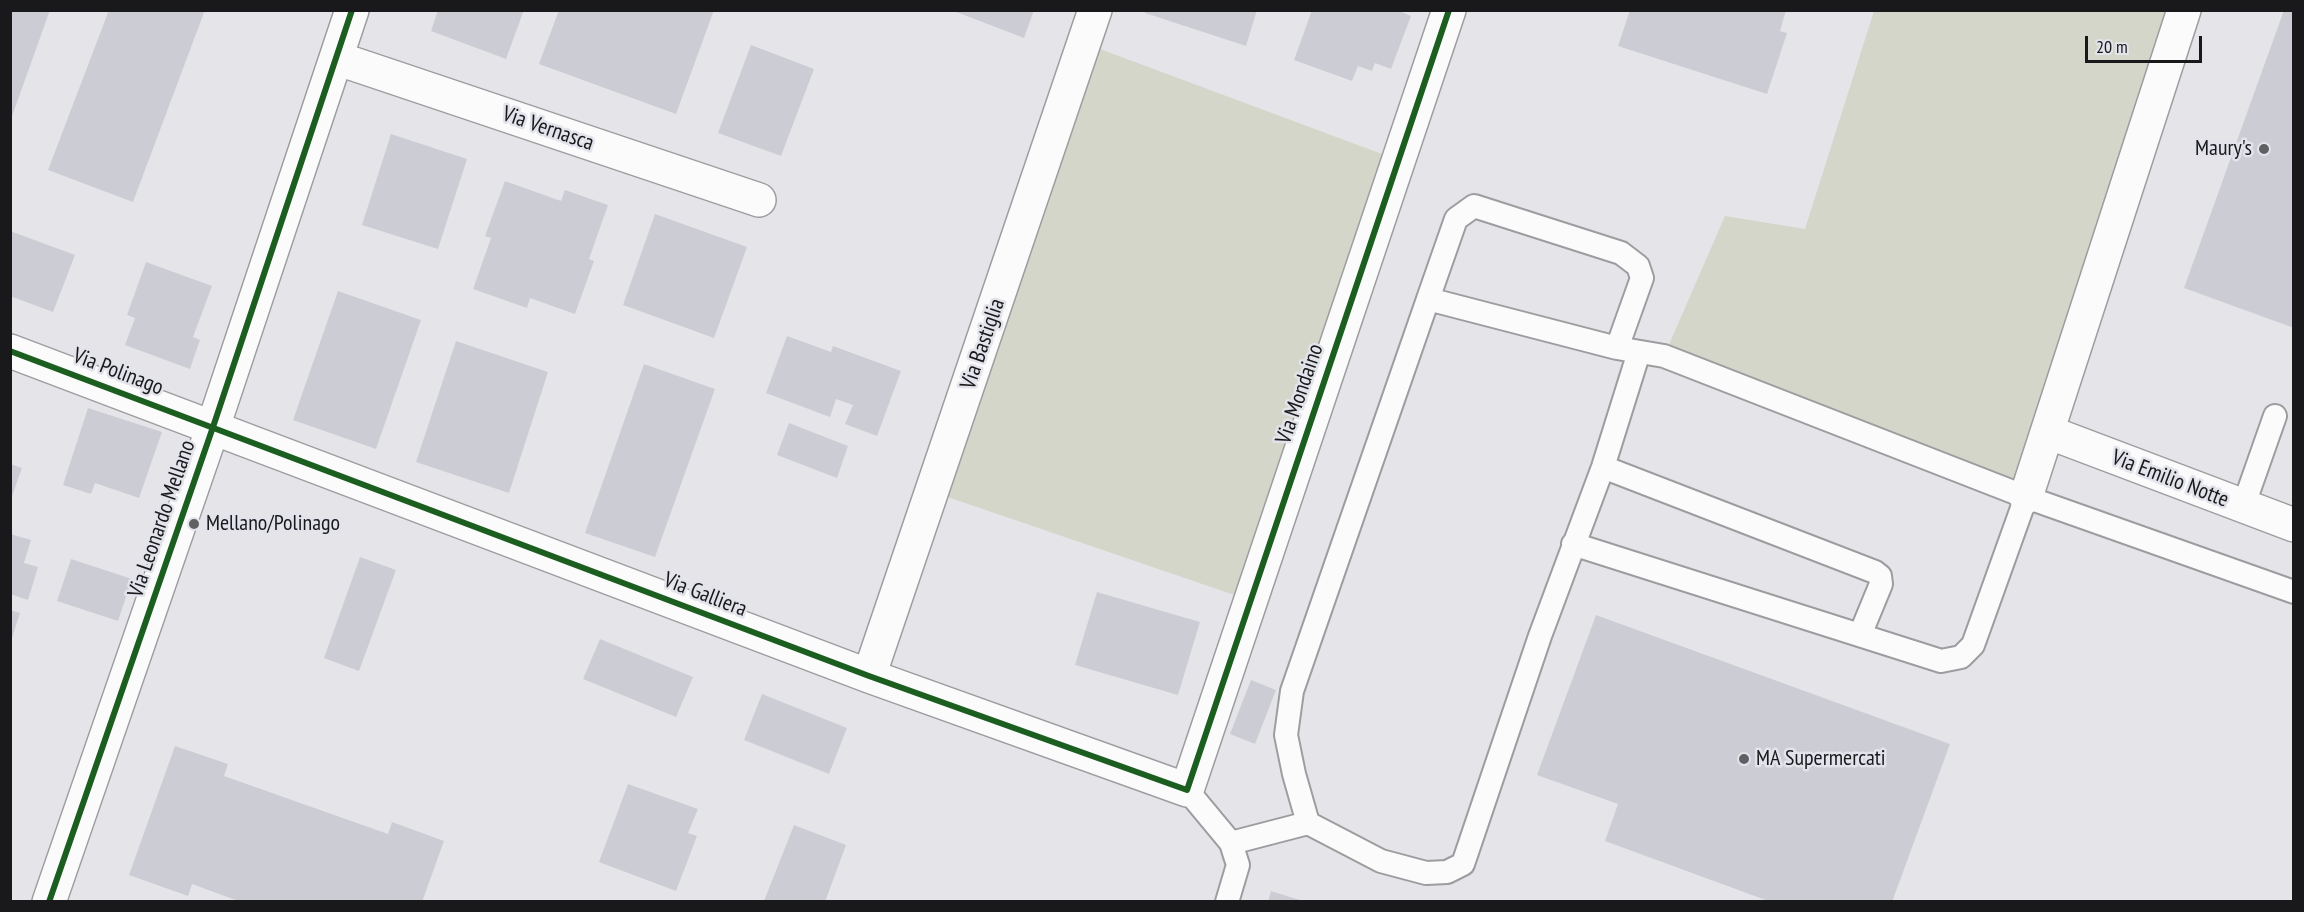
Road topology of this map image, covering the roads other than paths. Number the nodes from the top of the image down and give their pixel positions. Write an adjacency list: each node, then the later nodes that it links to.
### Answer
1 (352, 10): 5 (street, Via Leonardo Mellano)
2 (1095, 10): 20 (street, Via Bastiglia)
3 (1449, 10): 21 (street, Via Mondaino)
4 (2184, 10): 12 (street)
5 (336, 58): 6 (street, Via Vernasca); 11 (street, Via Leonardo Mellano)
6 (759, 200)
7 (1428, 299): 8 (lane); 8 (lane); 22 (lane)
8 (1628, 350): 13 (lane); 14 (lane)
9 (10, 351): 11 (street, Via Polinago)
10 (2275, 416): 15 (lane)
11 (213, 427): 20 (street, Via Galliera); 24 (street, Via Leonardo Mellano)
12 (2048, 432): 14 (street); 15 (street, Via Emilio Notte)
13 (1603, 467): 17 (lane); 19 (lane)
14 (2026, 497): 18 (lane); 19 (lane)
15 (2243, 507): 16 (street, Via Emilio Notte)
16 (2294, 525)
17 (1573, 544): 19 (lane); 22 (lane)
18 (2294, 592)
19 (1860, 635)
20 (869, 676): 21 (street, Via Galliera)
21 (1187, 790): 23 (lane)
22 (1308, 823): 23 (lane)
23 (1231, 843): 25 (lane)
24 (49, 902)
25 (1227, 902)

